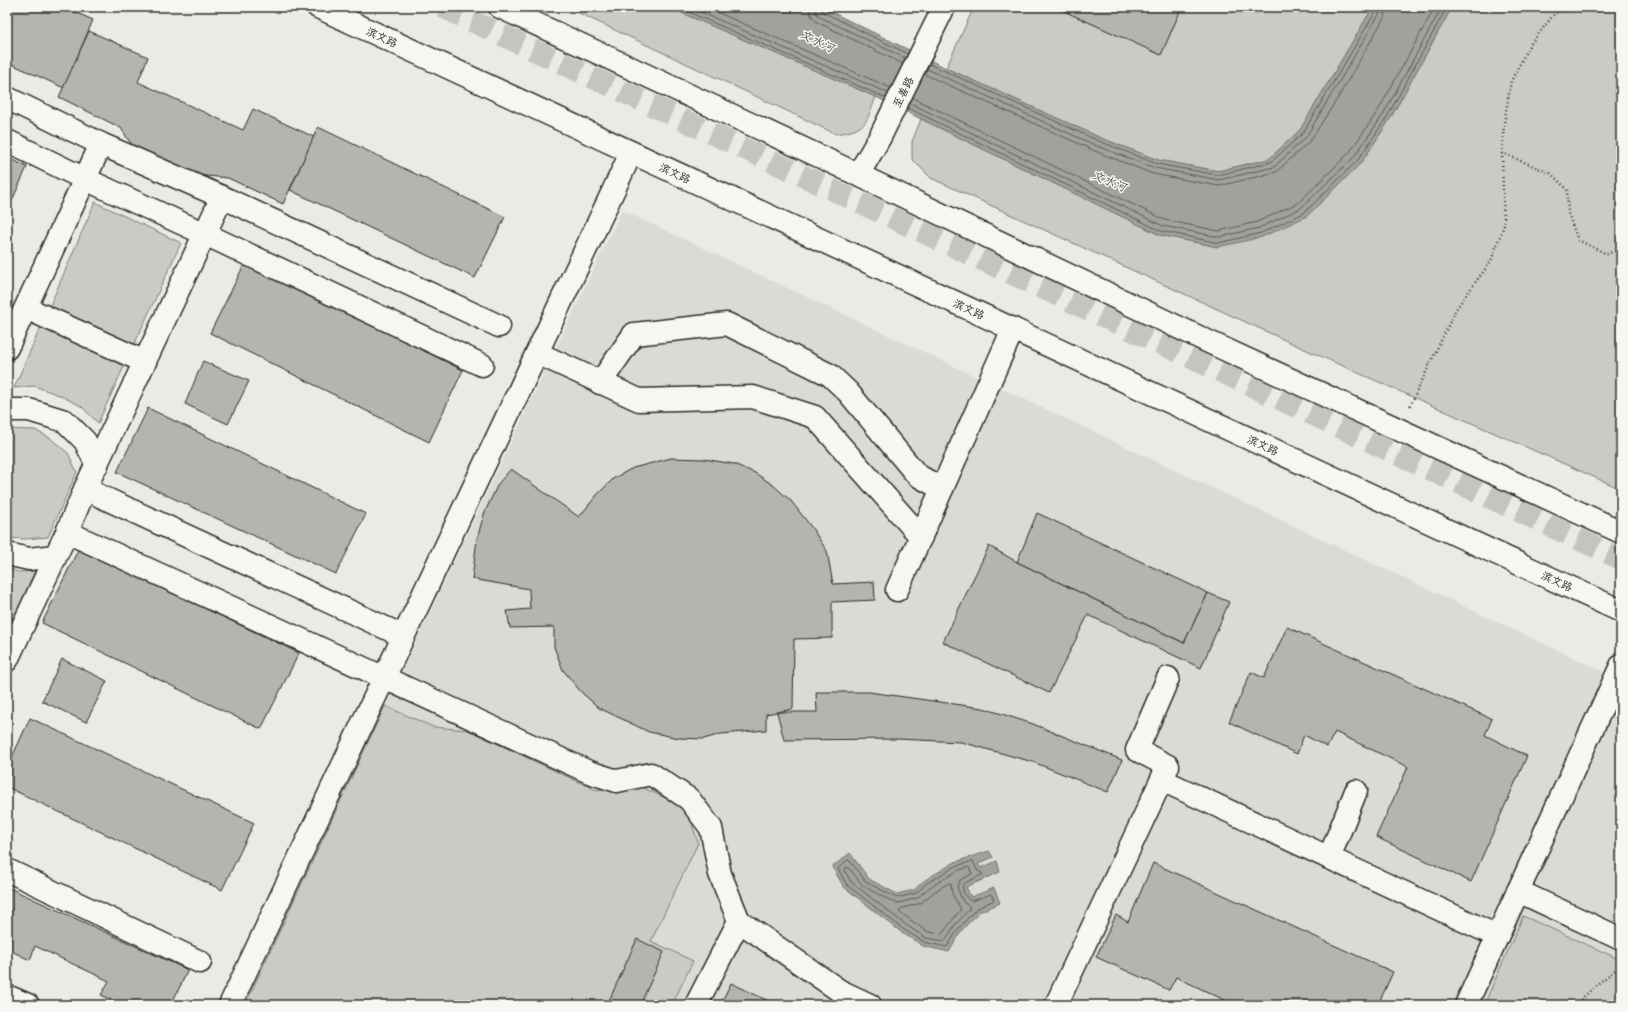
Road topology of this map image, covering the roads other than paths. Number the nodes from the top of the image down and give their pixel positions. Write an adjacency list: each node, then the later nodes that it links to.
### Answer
1 (318, 7): 7 (main road, 滨文路)
2 (500, 7): 8 (main road)
3 (940, 16): 8 (main road, 至善路)
4 (7, 98): 6 (main road)
5 (7, 141): 9 (main road)
6 (101, 144): 9 (main road); 10 (main road)
7 (631, 152): 14 (main road, 滨文路); 16 (main road)
8 (858, 175): 25 (main road)
9 (85, 179): 11 (main road); 12 (main road)
10 (222, 197): 11 (main road); 13 (main road)
11 (205, 234): 17 (main road); 18 (main road)
12 (26, 308): 15 (main road); 17 (main road)
13 (499, 326)
14 (1013, 329): 23 (main road); 30 (main road, 滨文路)
15 (7, 348)
16 (537, 353): 19 (main road); 31 (main road)
17 (145, 362): 21 (main road)
18 (482, 365)
19 (600, 383): 23 (main road); 26 (main road)
20 (7, 410): 21 (main road)
21 (97, 465): 22 (main road)
22 (85, 489): 24 (main road); 31 (main road)
23 (942, 489): 26 (main road)
24 (67, 532): 28 (main road); 34 (main road)
25 (1621, 532)
26 (921, 537): 29 (main road)
27 (7, 554): 28 (main road)
28 (55, 556): 32 (main road)
29 (897, 590)
30 (1621, 611)
31 (403, 636): 34 (main road)
32 (8, 653)
33 (1621, 666): 40 (main road)
34 (384, 678): 41 (main road); 47 (main road)
35 (1168, 678): 36 (main road)
36 (1162, 780): 38 (main road); 50 (main road)
37 (1356, 791): 38 (main road)
38 (1329, 858): 42 (main road)
39 (7, 870): 44 (main road)
40 (1518, 891): 42 (main road); 43 (main road)
41 (739, 920): 48 (main road); 49 (main road)
42 (1497, 936): 51 (main road)
43 (1621, 939)
44 (200, 962)
45 (7, 996): 46 (main road)
46 (28, 1005)
47 (230, 1005)
48 (696, 1005)
49 (870, 1005)
50 (1056, 1005)
51 (1466, 1005)

